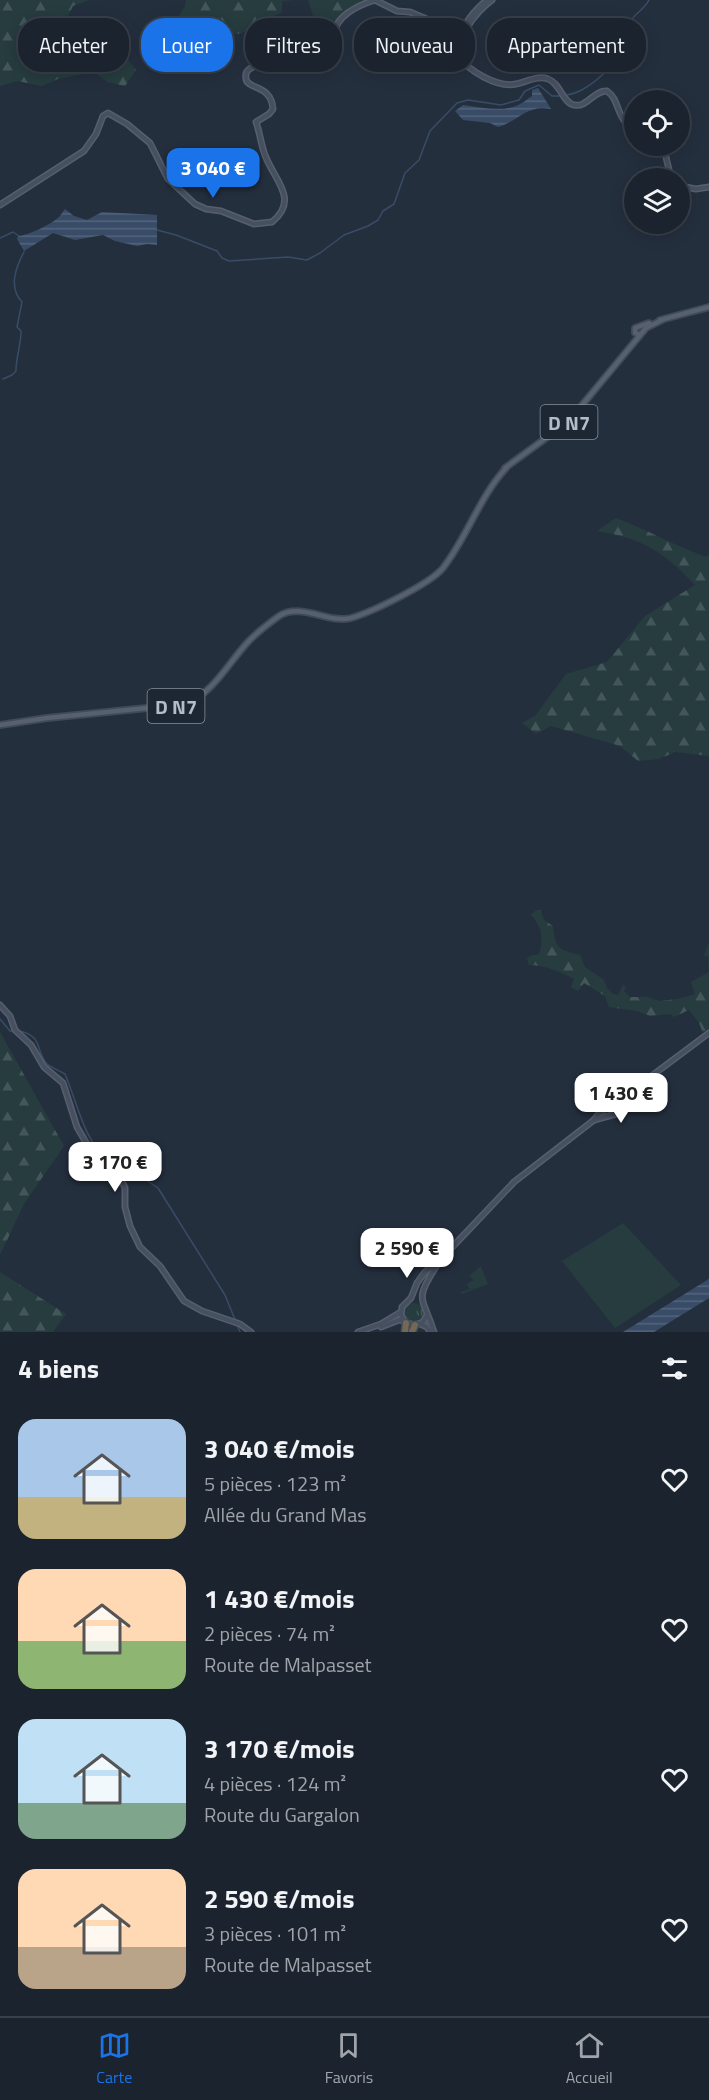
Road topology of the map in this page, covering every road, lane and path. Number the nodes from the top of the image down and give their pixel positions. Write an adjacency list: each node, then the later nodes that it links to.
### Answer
1 (489, 0): 3 (street)
2 (424, 18): 8 (street)
3 (472, 18)
4 (475, 71): 5 (street)
5 (624, 121)
6 (709, 187): 7 (street)
7 (690, 188)
8 (0, 205)
9 (708, 307): 10 (main road, D N7)
10 (507, 467): 11 (main road, D N7); 12 (main road, D N7)
11 (412, 588): 12 (main road); 13 (main road, D N7)
12 (404, 590): 13 (main road, D N7)
13 (359, 615): 14 (main road, D N7)
14 (0, 724)
15 (0, 1005): 31 (street)
16 (709, 1033): 17 (street)
17 (626, 1095): 18 (street); 19 (street)
18 (613, 1101): 19 (street); 20 (street)
19 (618, 1107): 21 (street)
20 (601, 1111): 21 (street); 22 (street)
21 (606, 1116): 22 (street)
22 (594, 1120): 23 (street)
23 (441, 1259): 24 (street); 25 (street)
24 (409, 1301): 25 (street); 26 (street)
25 (423, 1304): 27 (street)
26 (401, 1312): 28 (street); 29 (street)
27 (427, 1315): 30 (street); 35 (street)
28 (405, 1322): 29 (street); 30 (street); 34 (highway)
29 (382, 1326): 32 (street); 33 (street)
30 (416, 1327): 35 (street)
31 (251, 1332)
32 (358, 1332)
33 (366, 1332)
34 (405, 1332)
35 (432, 1332)

